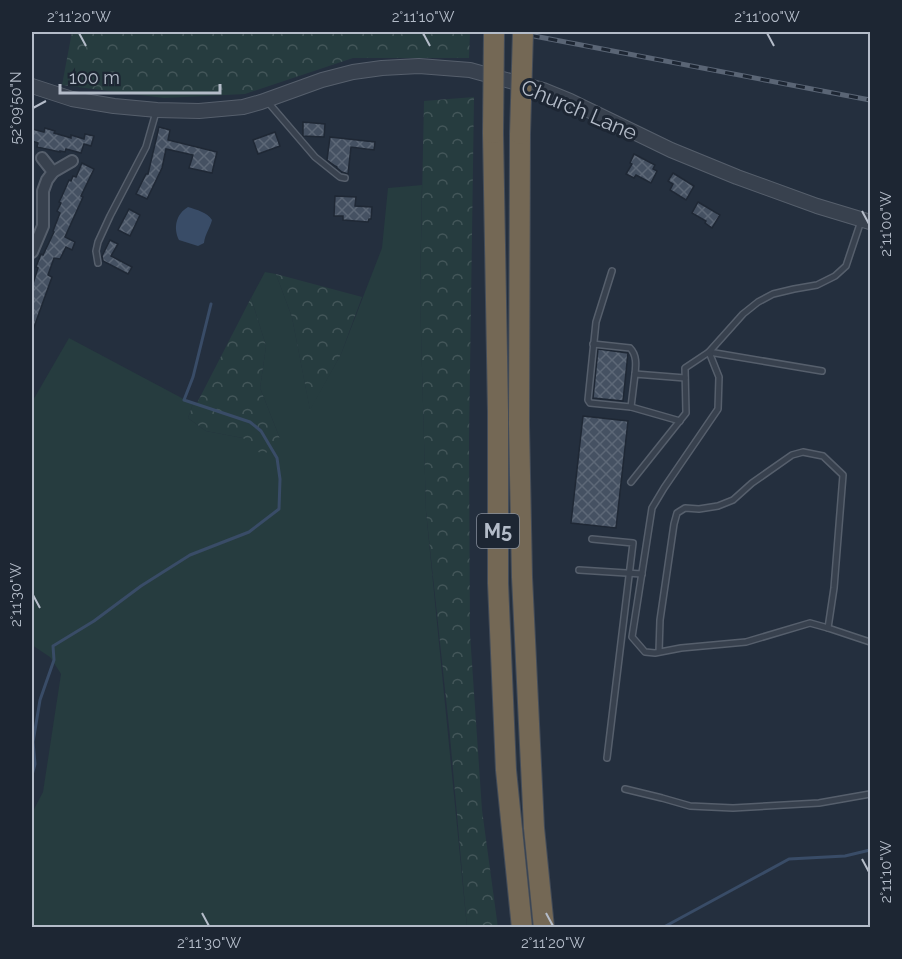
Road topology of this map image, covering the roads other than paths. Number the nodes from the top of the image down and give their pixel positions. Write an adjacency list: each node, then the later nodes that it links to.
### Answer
1 (494, 32): 32 (highway, M5, bridge)
2 (523, 32): 33 (highway, M5, bridge)
3 (32, 86): 5 (street, Church Lane)
4 (266, 100): 5 (street, Church Lane); 9 (lane); 10 (street, Church Lane)
5 (156, 110): 12 (lane)
6 (42, 158): 8 (street)
7 (72, 161): 8 (street)
8 (53, 172): 11 (street)
9 (345, 178)
10 (866, 221): 15 (lane)
11 (32, 252)
12 (99, 263)
13 (612, 272): 14 (lane)
14 (593, 344): 17 (lane); 19 (lane)
15 (709, 352): 16 (lane); 18 (lane); 25 (lane)
16 (822, 371)
17 (635, 374): 18 (lane); 19 (lane)
18 (685, 378): 20 (lane)
19 (631, 407): 20 (lane)
20 (680, 421): 21 (lane)
21 (631, 482)
22 (592, 539): 24 (lane)
23 (579, 570): 24 (lane)
24 (629, 573): 25 (lane); 29 (lane)
25 (642, 574): 28 (lane)
26 (828, 628): 27 (lane); 28 (lane); 28 (lane)
27 (870, 642)
28 (658, 652)
29 (607, 758)
30 (625, 789): 31 (lane)
31 (870, 794)
32 (522, 927)
33 (544, 927)

